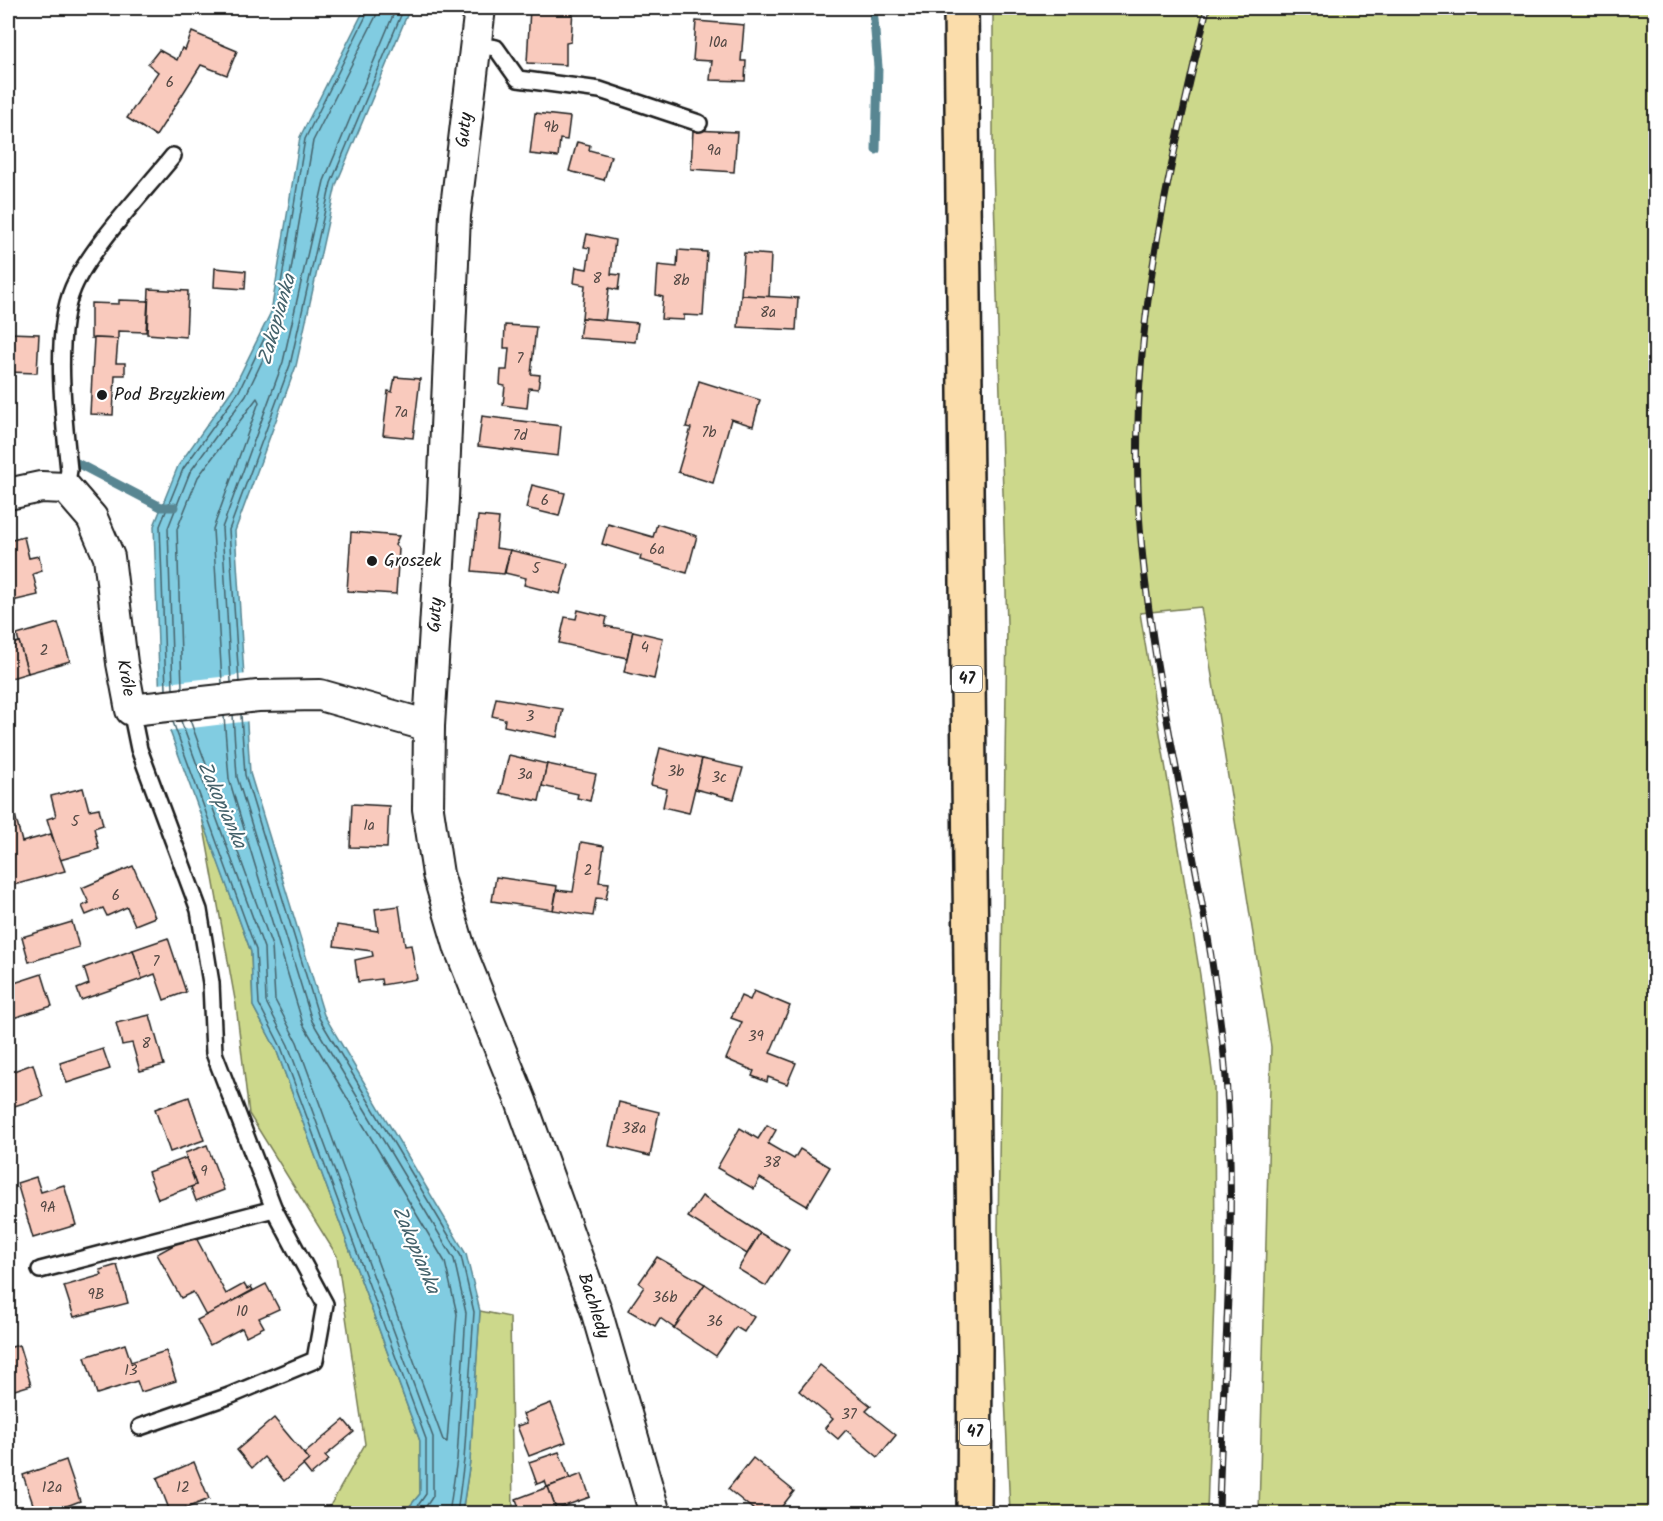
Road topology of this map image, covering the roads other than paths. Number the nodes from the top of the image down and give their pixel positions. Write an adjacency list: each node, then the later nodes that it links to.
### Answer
1 (480, 8): 3 (street, Guty)
2 (961, 8): 15 (main road, 47)
3 (476, 45): 4 (lane); 9 (street, Guty)
4 (699, 123)
5 (173, 156): 6 (lane)
6 (66, 488): 7 (street); 8 (street, Króle)
7 (8, 494)
8 (137, 710): 9 (street, Króle); 11 (lane)
9 (429, 726): 10 (street, Guty)
10 (521, 1101): 14 (street, Bachledy)
11 (274, 1209): 12 (lane); 13 (lane)
12 (40, 1270)
13 (140, 1427)
14 (655, 1514)
15 (974, 1514)

